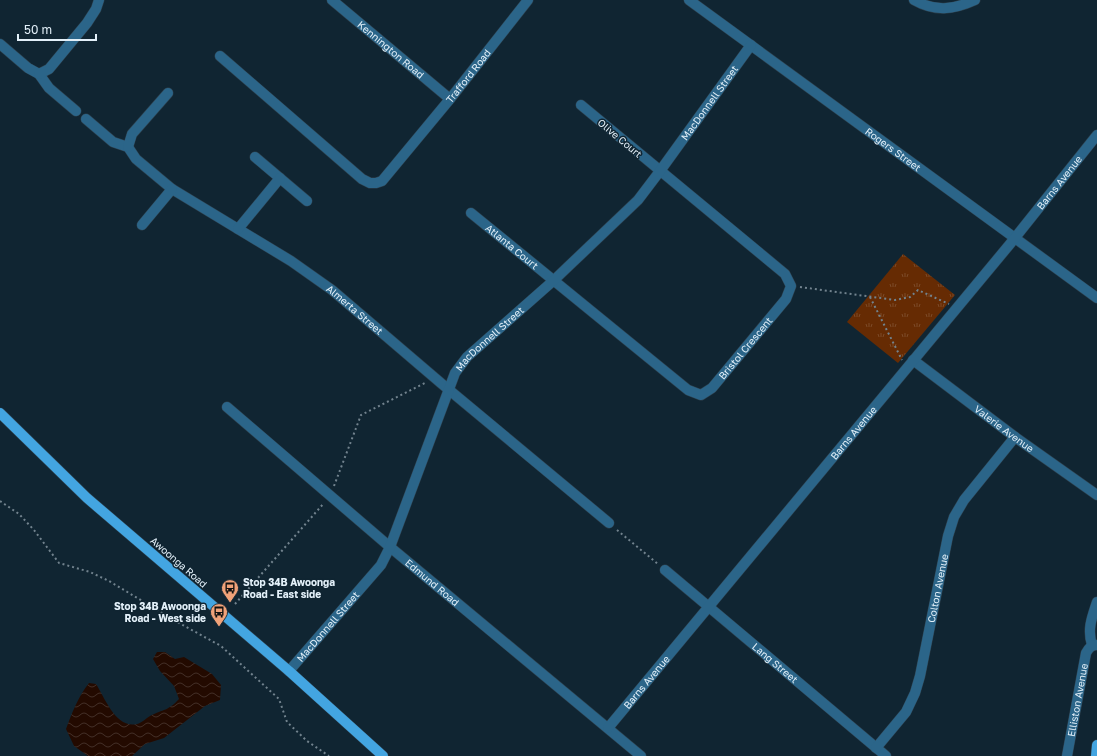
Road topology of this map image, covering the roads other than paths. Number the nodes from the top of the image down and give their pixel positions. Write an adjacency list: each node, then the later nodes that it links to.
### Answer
1 (99, 0): 10 (street)
2 (332, 0): 12 (street, Kennington Road)
3 (528, 0): 12 (street, Trafford Road)
4 (689, 0): 8 (street, Rogers Street)
5 (914, 0): 6 (street)
6 (975, 0)
7 (0, 44): 10 (street)
8 (751, 45): 19 (street, MacDonnell Street); 26 (street, Rogers Street)
9 (220, 56): 12 (street, Trafford Road)
10 (39, 74): 14 (street)
11 (168, 93): 17 (street)
12 (450, 99)
13 (581, 106): 19 (street, Olive Court)
14 (76, 111)
15 (86, 119): 17 (street, Almerta Street)
16 (1097, 135): 26 (street, Barns Avenue)
17 (128, 147): 21 (street, Almerta Street)
18 (255, 157): 20 (street)
19 (660, 171): 27 (street, MacDonnell Street); 27 (street, Bristol Crescent)
20 (280, 178): 22 (street); 25 (street)
21 (172, 189): 24 (street); 25 (street, Almerta Street)
22 (307, 201)
23 (471, 213): 27 (street, Atlanta Court)
24 (142, 225)
25 (238, 229): 30 (street, Almerta Street)
26 (1015, 238): 28 (street, Rogers Street); 29 (street, Barns Avenue)
27 (553, 281): 30 (street, MacDonnell Street)
28 (1097, 298)
29 (913, 360): 33 (street, Valerie Avenue); 39 (street, Barns Avenue)
30 (449, 391): 35 (street, Almerta Street); 36 (street, MacDonnell Street)
31 (227, 407): 36 (street, Edmund Road)
32 (0, 412): 41 (main road, Awoonga Road)
33 (1015, 437): 34 (street, Valerie Avenue); 44 (street, Colton Avenue)
34 (1097, 494)
35 (609, 523)
36 (390, 547): 41 (street, MacDonnell Street); 42 (street, Edmund Road)
37 (665, 570): 39 (street, Lang Street)
38 (1097, 602): 40 (street, Elliston Avenue)
39 (709, 606): 42 (street, Barns Avenue); 44 (street, Lang Street)
40 (1095, 645): 48 (street, Elliston Avenue)
41 (289, 671): 45 (main road, Awoonga Road)
42 (608, 728): 46 (street, Edmund Road)
43 (1097, 745): 49 (main road)
44 (876, 748): 47 (street, Lang Street)
45 (384, 756)
46 (641, 756)
47 (886, 756)
48 (1067, 756)
49 (1096, 756)

